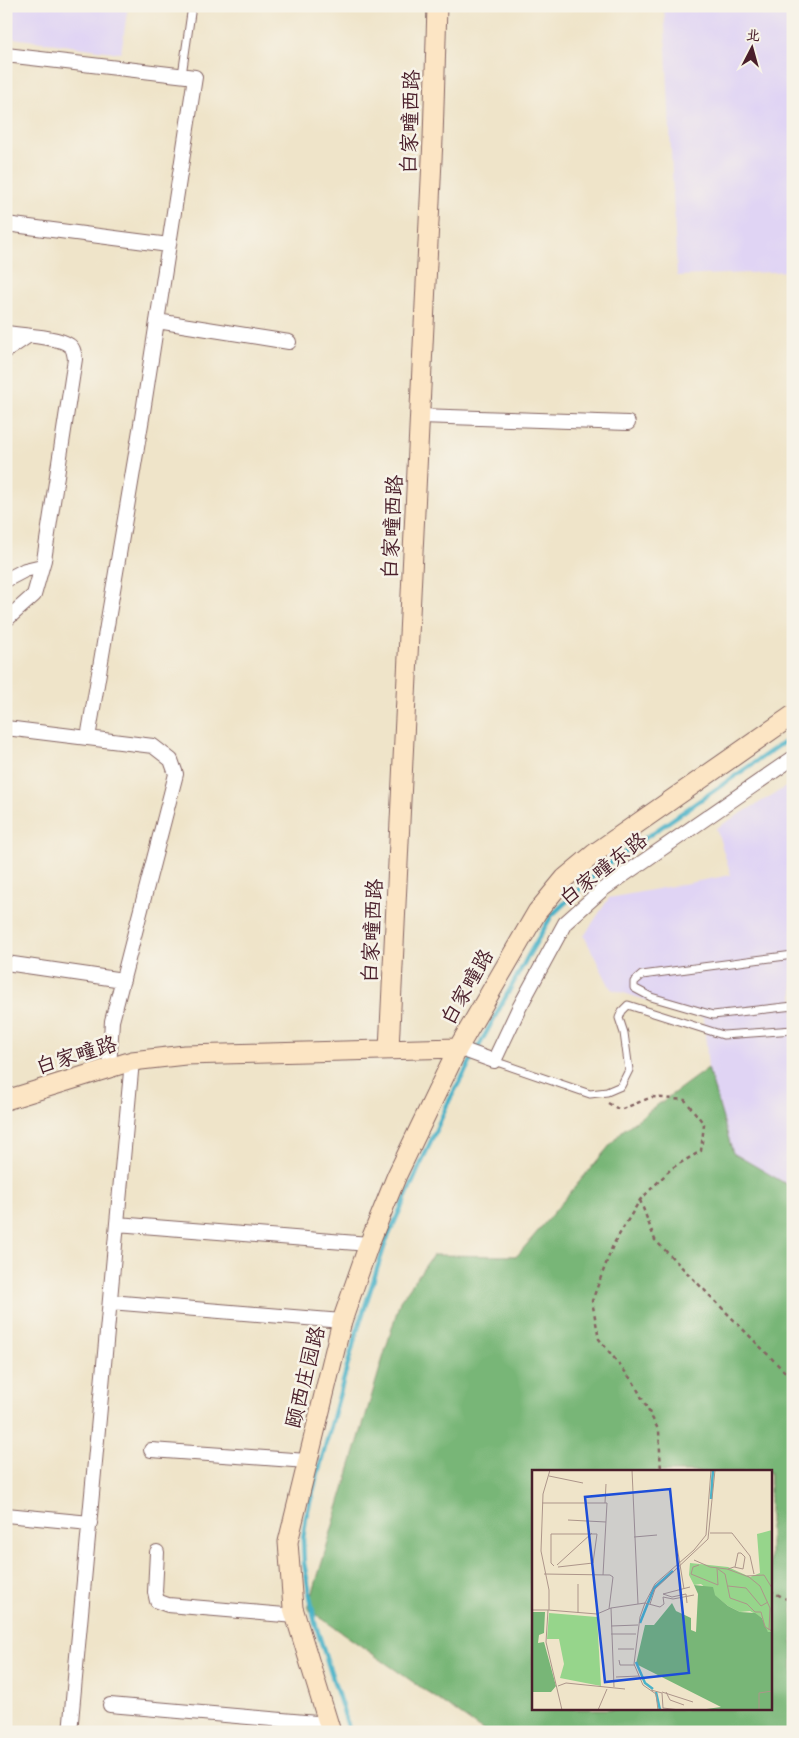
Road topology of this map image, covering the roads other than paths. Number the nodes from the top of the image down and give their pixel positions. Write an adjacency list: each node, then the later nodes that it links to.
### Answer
1 (192, 6): 4 (lane)
2 (437, 6): 12 (street, 白家疃西路)
3 (6, 56): 4 (street)
4 (182, 75): 6 (street)
5 (6, 224): 6 (street)
6 (169, 245): 7 (street)
7 (157, 322): 10 (street); 19 (street)
8 (6, 333): 9 (street)
9 (28, 336): 11 (street); 14 (street)
10 (290, 342)
11 (6, 351)
12 (420, 416): 13 (street); 26 (street, 白家疃西路)
13 (628, 423)
14 (42, 566): 15 (street); 16 (street)
15 (6, 580)
16 (6, 620)
17 (793, 715): 27 (street, 白家疃路)
18 (6, 728): 19 (street)
19 (88, 738): 23 (street)
20 (793, 758): 28 (street, 白家疃东路)
21 (793, 955): 24 (lane)
22 (6, 963): 23 (street)
23 (123, 980): 30 (street)
24 (793, 1006)
25 (793, 1030): 28 (lane)
26 (389, 1049): 27 (street, 白家疃路); 29 (street, 白家疃路)
27 (463, 1049): 28 (street); 33 (street, 颐西庄园路)
28 (488, 1058)
29 (132, 1061): 30 (street, 白家疃路); 32 (street)
30 (109, 1068): 31 (street, 白家疃路)
31 (6, 1100)
32 (117, 1224): 33 (street); 34 (street)
33 (369, 1244): 35 (street, 颐西庄园路)
34 (110, 1302): 35 (street); 39 (street)
35 (342, 1321): 37 (street, 颐西庄园路)
36 (151, 1450): 37 (street)
37 (308, 1460): 41 (street, 颐西庄园路)
38 (6, 1515): 39 (street)
39 (90, 1523): 44 (street)
40 (157, 1552): 41 (street)
41 (296, 1616): 43 (street, 颐西庄园路)
42 (110, 1705): 43 (street)
43 (330, 1728)
44 (70, 1732)

